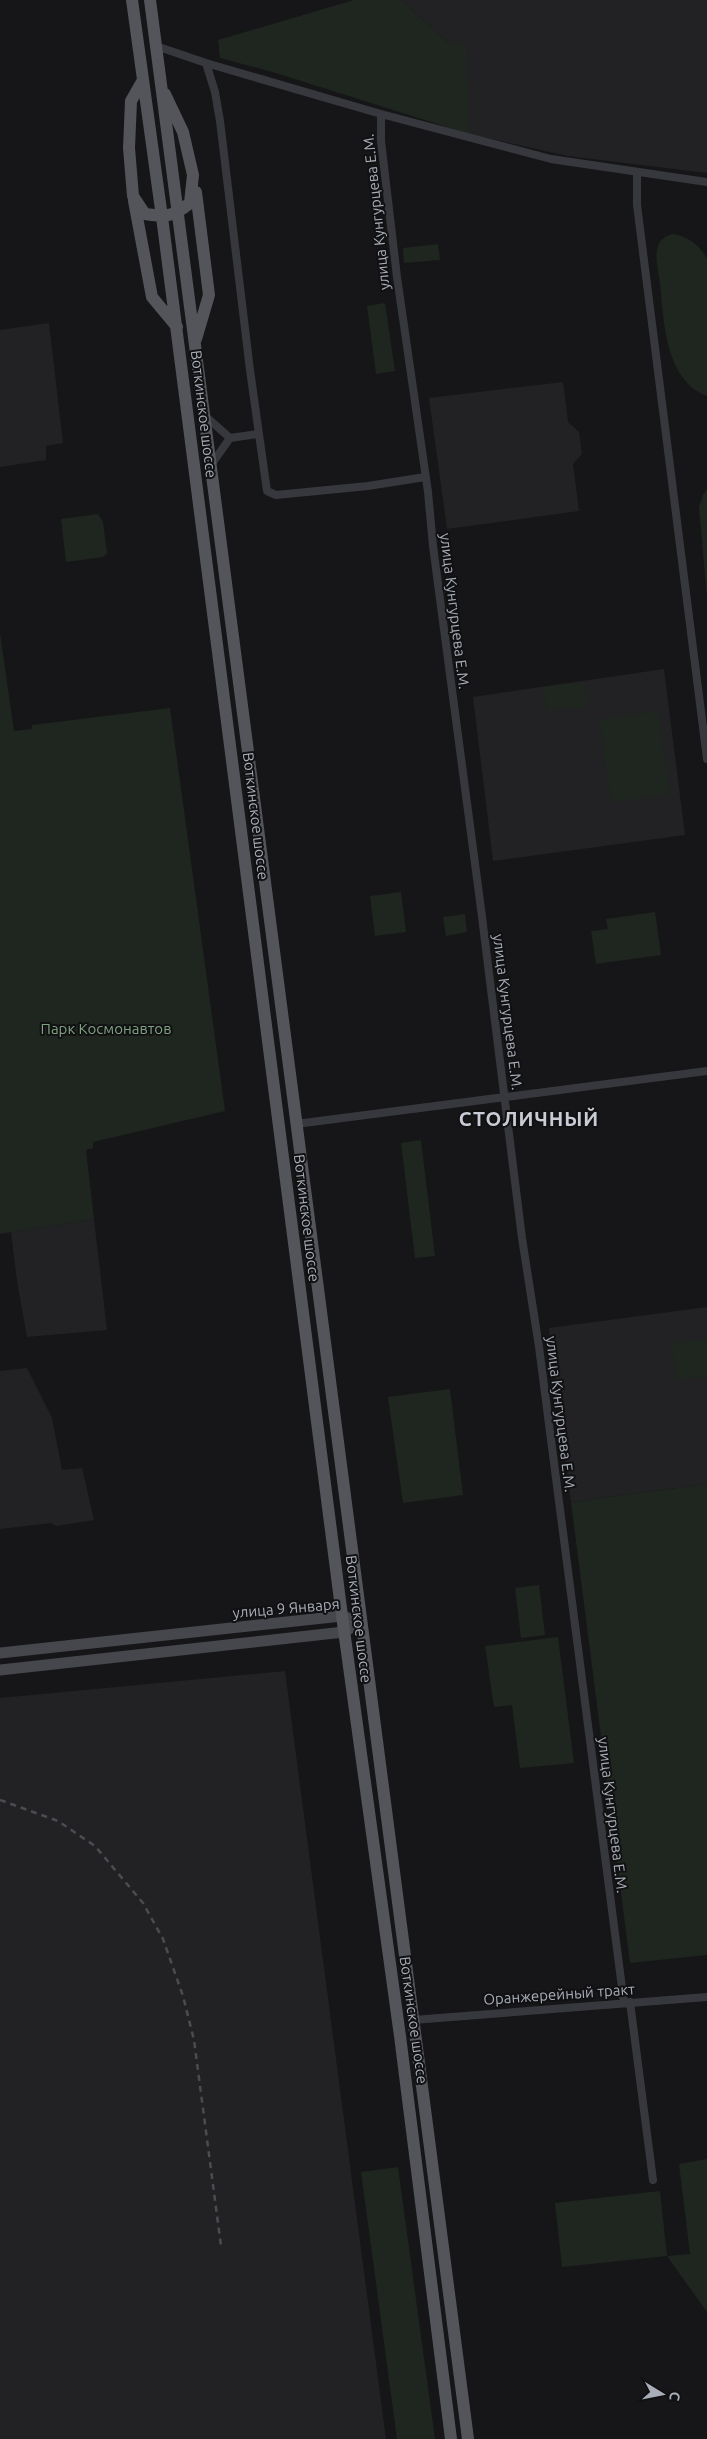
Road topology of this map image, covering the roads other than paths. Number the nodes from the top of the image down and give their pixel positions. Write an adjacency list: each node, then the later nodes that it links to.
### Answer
1 (132, 0): 5 (main road, Воткинское шоссе)
2 (150, 0): 3 (main road, Воткинское шоссе)
3 (156, 46): 4 (street); 6 (main road, Воткинское шоссе)
4 (206, 63): 7 (street); 17 (street)
5 (143, 80): 11 (main road); 13 (main road, Воткинское шоссе)
6 (160, 83): 9 (main road); 12 (main road, Воткинское шоссе)
7 (381, 114): 8 (street); 20 (street, улица Кунгурцева Е.М.)
8 (637, 172): 10 (street); 21 (street)
9 (193, 175): 12 (main road); 15 (main road)
10 (707, 182)
11 (133, 196): 13 (main road); 14 (main road)
12 (177, 214): 13 (main road); 15 (main road, Воткинское шоссе)
13 (162, 217): 14 (main road, Воткинское шоссе)
14 (177, 327): 25 (main road, Воткинское шоссе)
15 (194, 344): 16 (main road, Воткинское шоссе)
16 (204, 414): 18 (street); 19 (main road, Воткинское шоссе)
17 (258, 434): 18 (street); 20 (street)
18 (230, 438): 19 (street)
19 (210, 465): 24 (main road, Воткинское шоссе)
20 (425, 477): 23 (street, улица Кунгурцева Е.М.)
21 (707, 759)
22 (707, 1071): 23 (street)
23 (505, 1097): 24 (street); 31 (street, улица Кунгурцева Е.М.)
24 (296, 1124): 26 (main road, Воткинское шоссе)
25 (342, 1616): 26 (main road, улица 9 Января); 27 (main road, Воткинское шоссе); 28 (main road, улица 9 Января)
26 (360, 1622): 27 (main road, улица 9 Января); 32 (main road, Воткинское шоссе)
27 (344, 1632): 29 (main road, улица 9 Января); 34 (main road, Воткинское шоссе)
28 (0, 1653)
29 (0, 1670)
30 (707, 1997): 31 (street, Оранжерейный тракт)
31 (627, 2003): 32 (street, Оранжерейный тракт); 33 (street, улица Кунгурцева Е.М.)
32 (413, 2020): 35 (main road, Воткинское шоссе)
33 (653, 2180)
34 (452, 2439)
35 (468, 2439)

